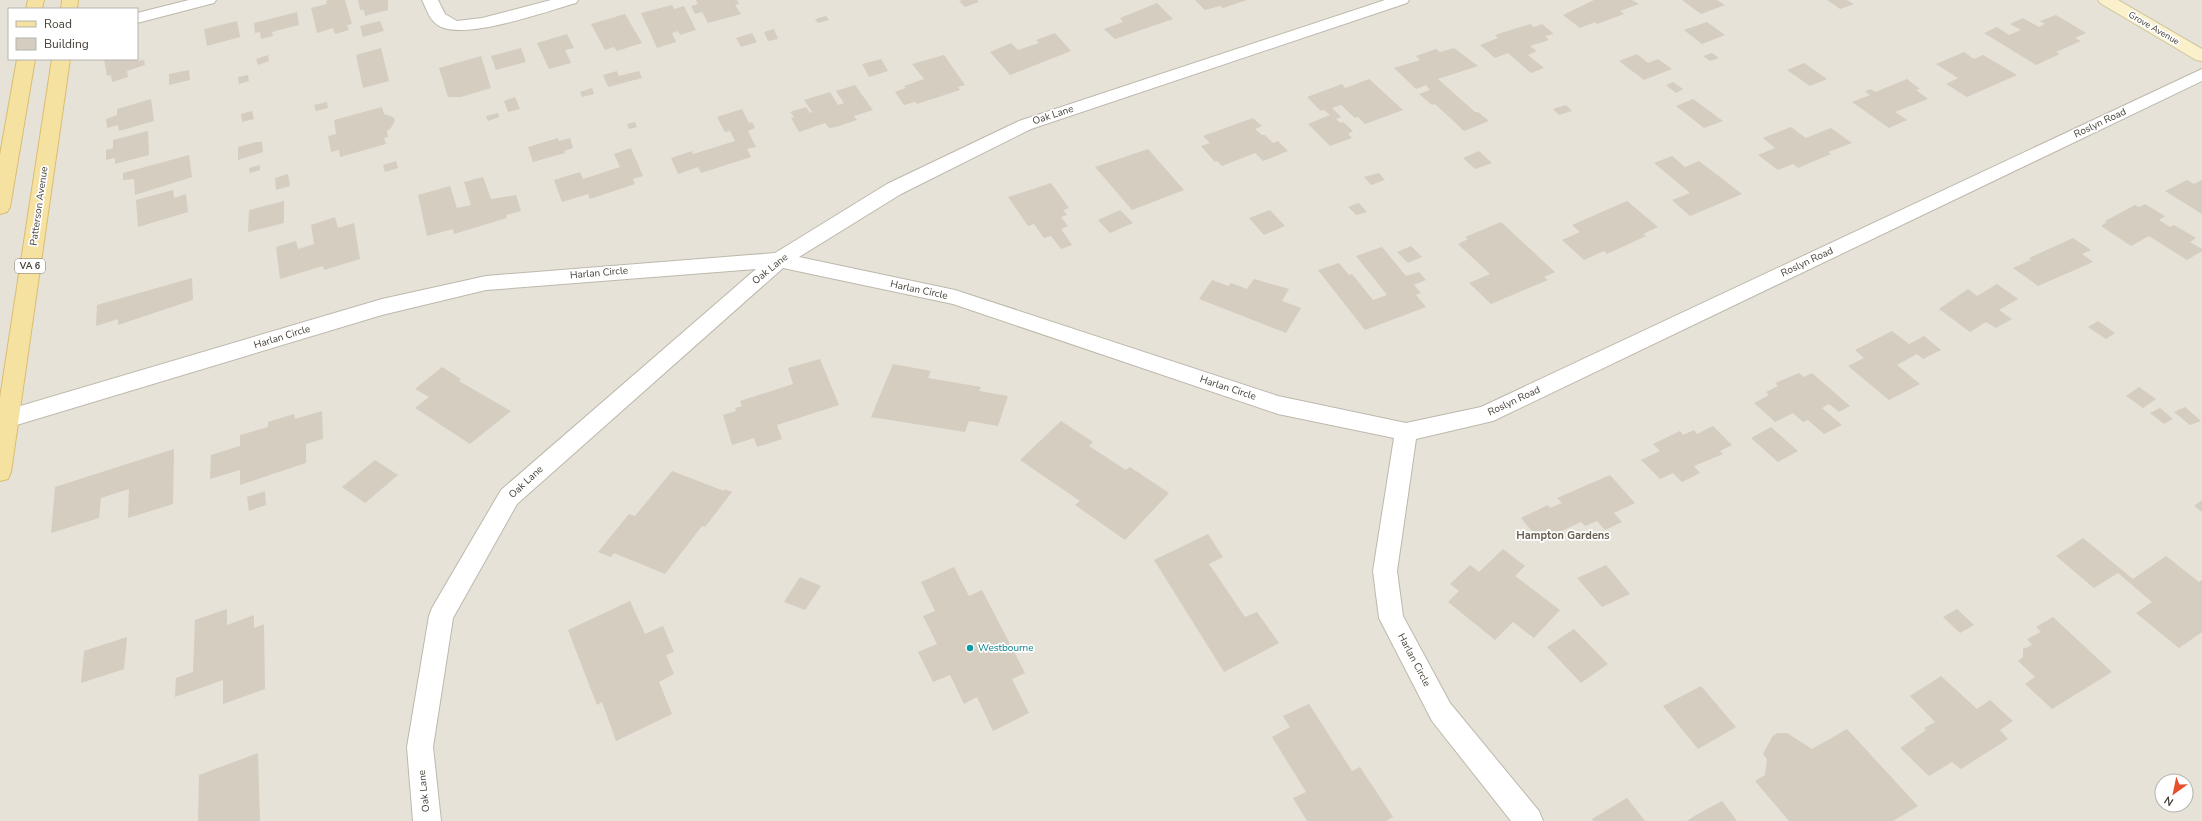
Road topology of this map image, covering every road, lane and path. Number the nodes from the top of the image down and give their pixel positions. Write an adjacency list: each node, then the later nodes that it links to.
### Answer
1 (208, 0): 7 (street)
2 (430, 0): 3 (street)
3 (570, 0)
4 (1401, 0): 14 (street, Oak Lane)
5 (2106, 0): 9 (street, Grove Avenue)
6 (2133, 0): 8 (street, Grove Avenue)
7 (138, 18)
8 (2202, 39)
9 (2202, 56)
10 (26, 60): 13 (main road)
11 (61, 60): 15 (main road, Patterson Avenue / VA 6)
12 (2202, 74): 16 (street, Roslyn Road)
13 (0, 207)
14 (779, 260): 15 (street, Harlan Circle); 16 (street, Harlan Circle); 18 (street, Oak Lane)
15 (4, 420): 17 (main road, Patterson Avenue / VA 6)
16 (1406, 432): 19 (street, Harlan Circle)
17 (0, 472)
18 (427, 821)
19 (1529, 821)

